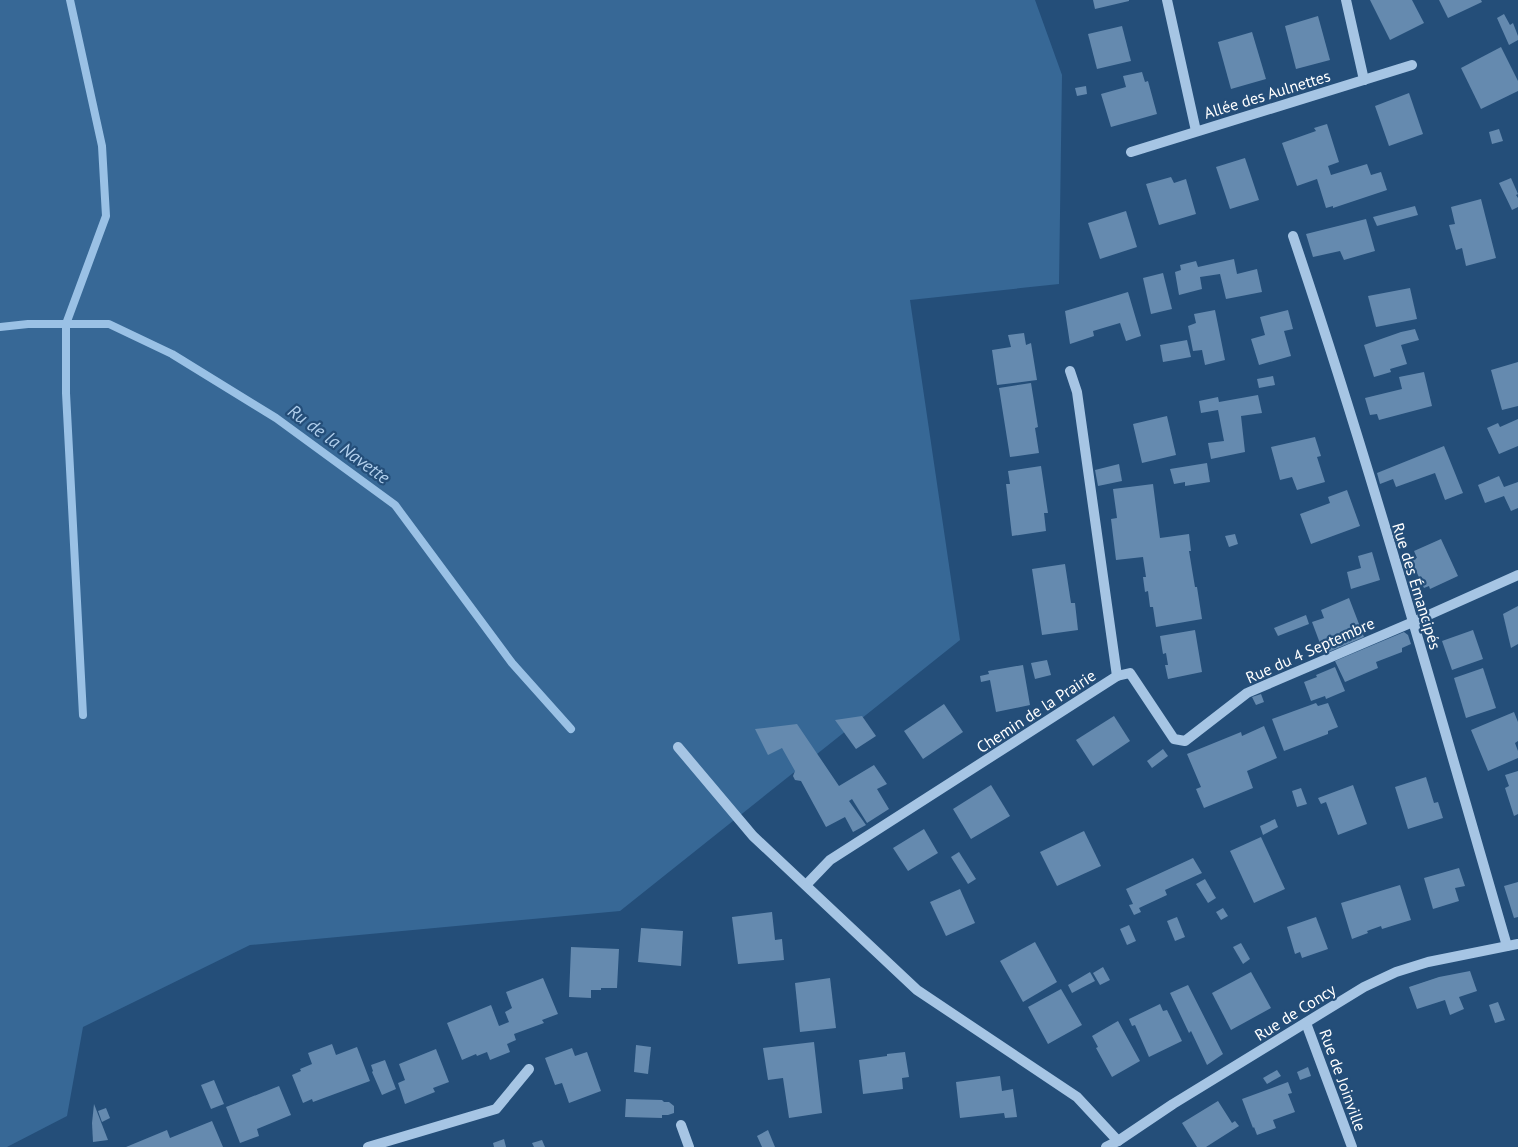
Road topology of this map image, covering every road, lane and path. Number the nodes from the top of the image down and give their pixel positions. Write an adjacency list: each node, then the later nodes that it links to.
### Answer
1 (1167, 0): 5 (street)
2 (1346, 0): 4 (street)
3 (1412, 64): 4 (street, Allée des Aulnettes)
4 (1364, 80): 5 (street, Allée des Aulnettes)
5 (1196, 131): 6 (street, Allée des Aulnettes)
6 (1131, 153)
7 (1293, 236): 10 (street, Rue des Émancipés)
8 (1070, 371): 11 (street, Chemin de la Prairie)
9 (1518, 574): 10 (street, Rue du 4 Septembre)
10 (1413, 622): 11 (street, Rue du 4 Septembre); 14 (street, Rue des Émancipés)
11 (1118, 676): 13 (street, Chemin de la Prairie)
12 (678, 747): 13 (street)
13 (806, 885): 18 (street)
14 (1513, 945): 15 (street, Rue de Concy)
15 (1306, 1023): 18 (street, Rue de Concy); 22 (street, Rue de Joinville)
16 (529, 1069): 19 (street)
17 (681, 1125): 20 (street)
18 (1118, 1141): 21 (street, Rue de Concy)
19 (368, 1147)
20 (689, 1147)
21 (1106, 1147)
22 (1352, 1147)

